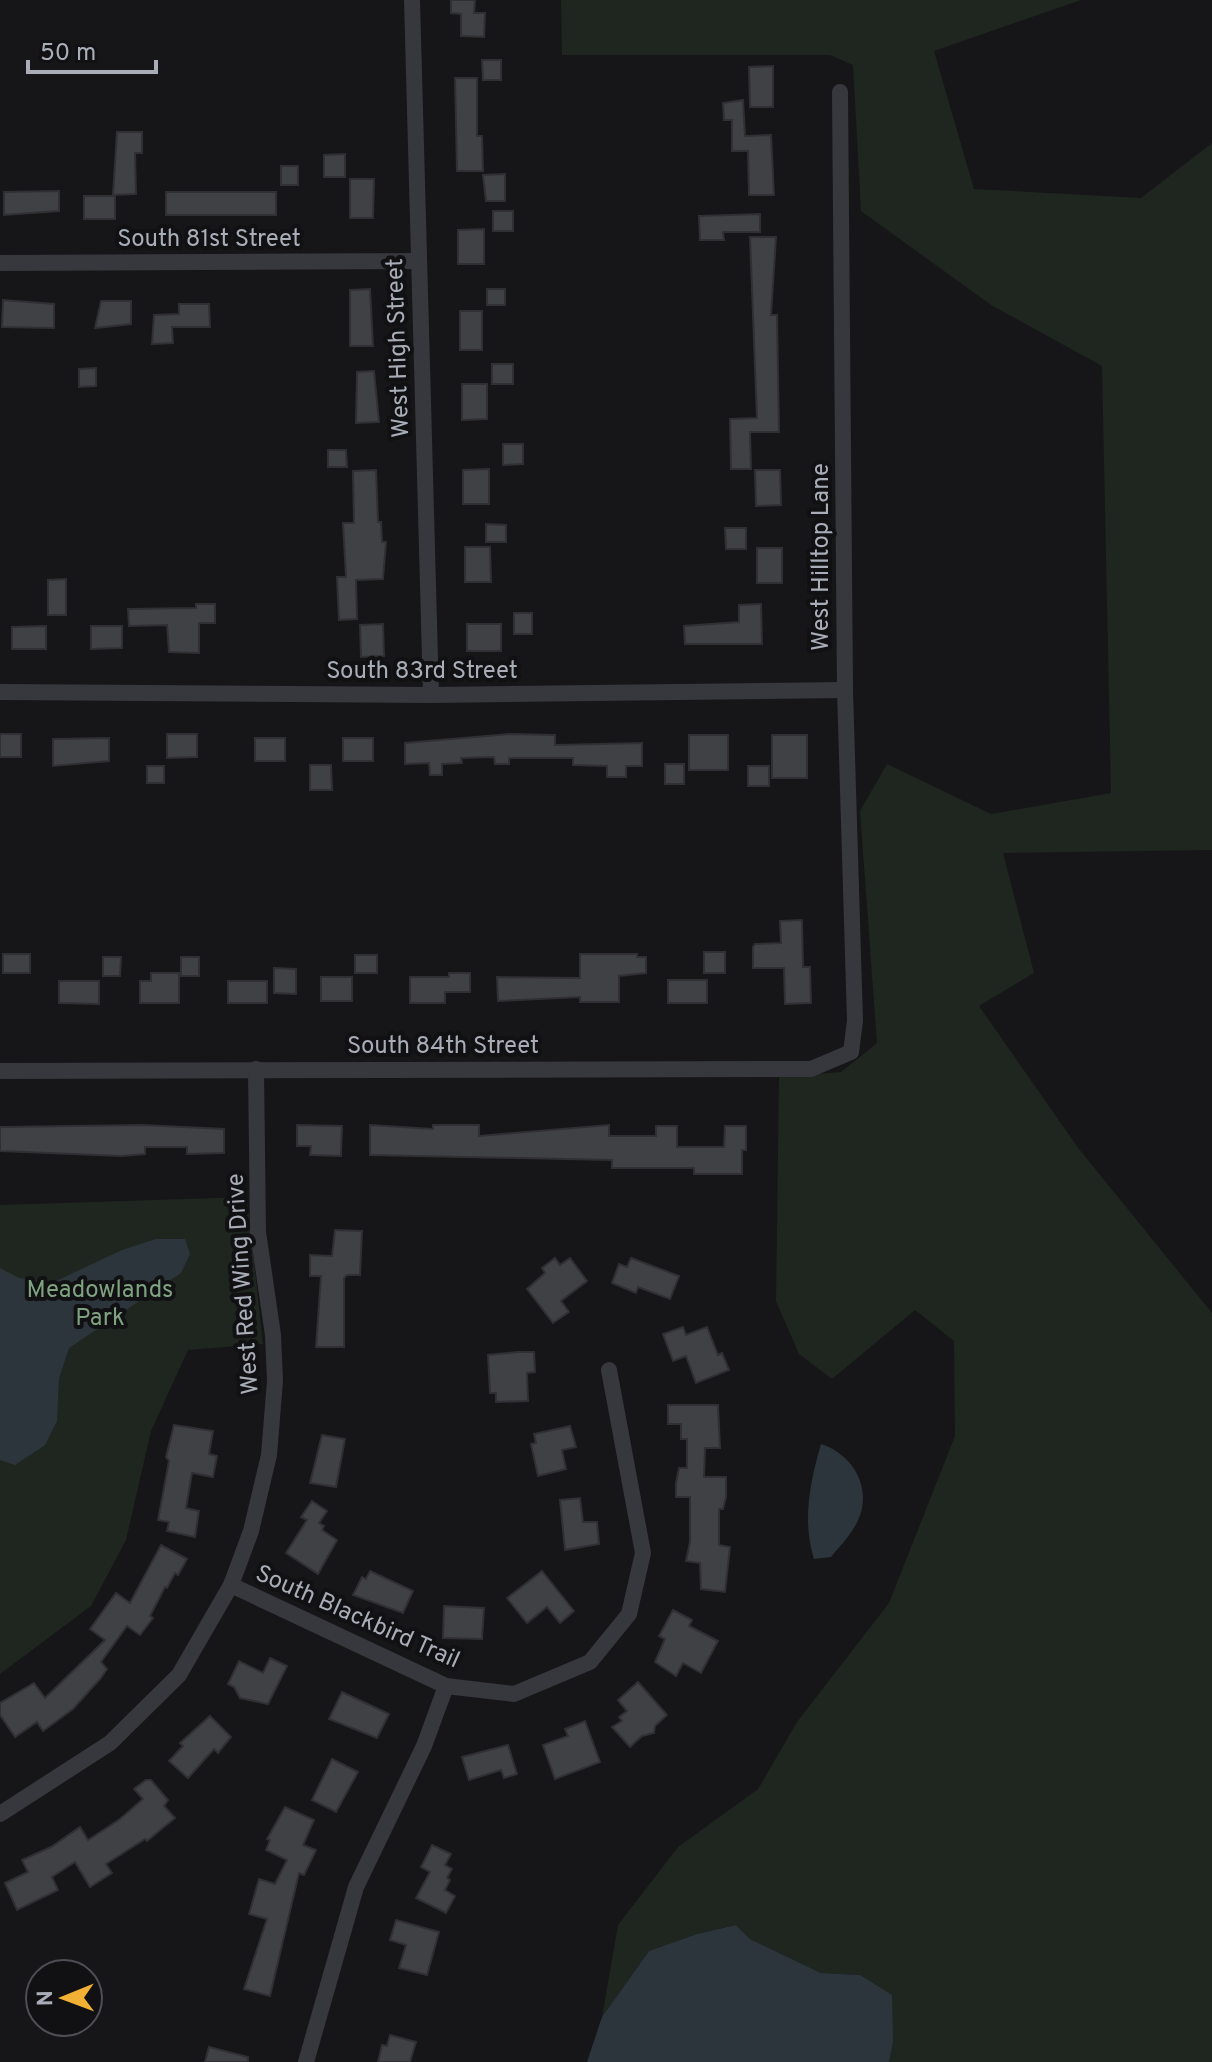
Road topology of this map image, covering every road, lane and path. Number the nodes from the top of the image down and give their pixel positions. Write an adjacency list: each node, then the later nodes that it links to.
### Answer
1 (412, 0): 3 (street, West High Street)
2 (840, 92): 5 (street, West Hilltop Lane)
3 (419, 261): 4 (street, South 81st Street); 7 (street, West High Street)
4 (0, 263)
5 (845, 690): 7 (street, South 83rd Street); 8 (street, West Hilltop Lane)
6 (0, 692): 7 (street, South 83rd Street)
7 (431, 695)
8 (855, 1021): 9 (street, South 84th Street)
9 (256, 1069): 10 (street, South 84th Street); 12 (street, West Red Wing Drive)
10 (0, 1071)
11 (609, 1370): 13 (street, South Blackbird Trail)
12 (231, 1585): 13 (street, South Blackbird Trail); 14 (street, West Red Wing Drive)
13 (446, 1686): 15 (street)
14 (0, 1814)
15 (306, 2062)

